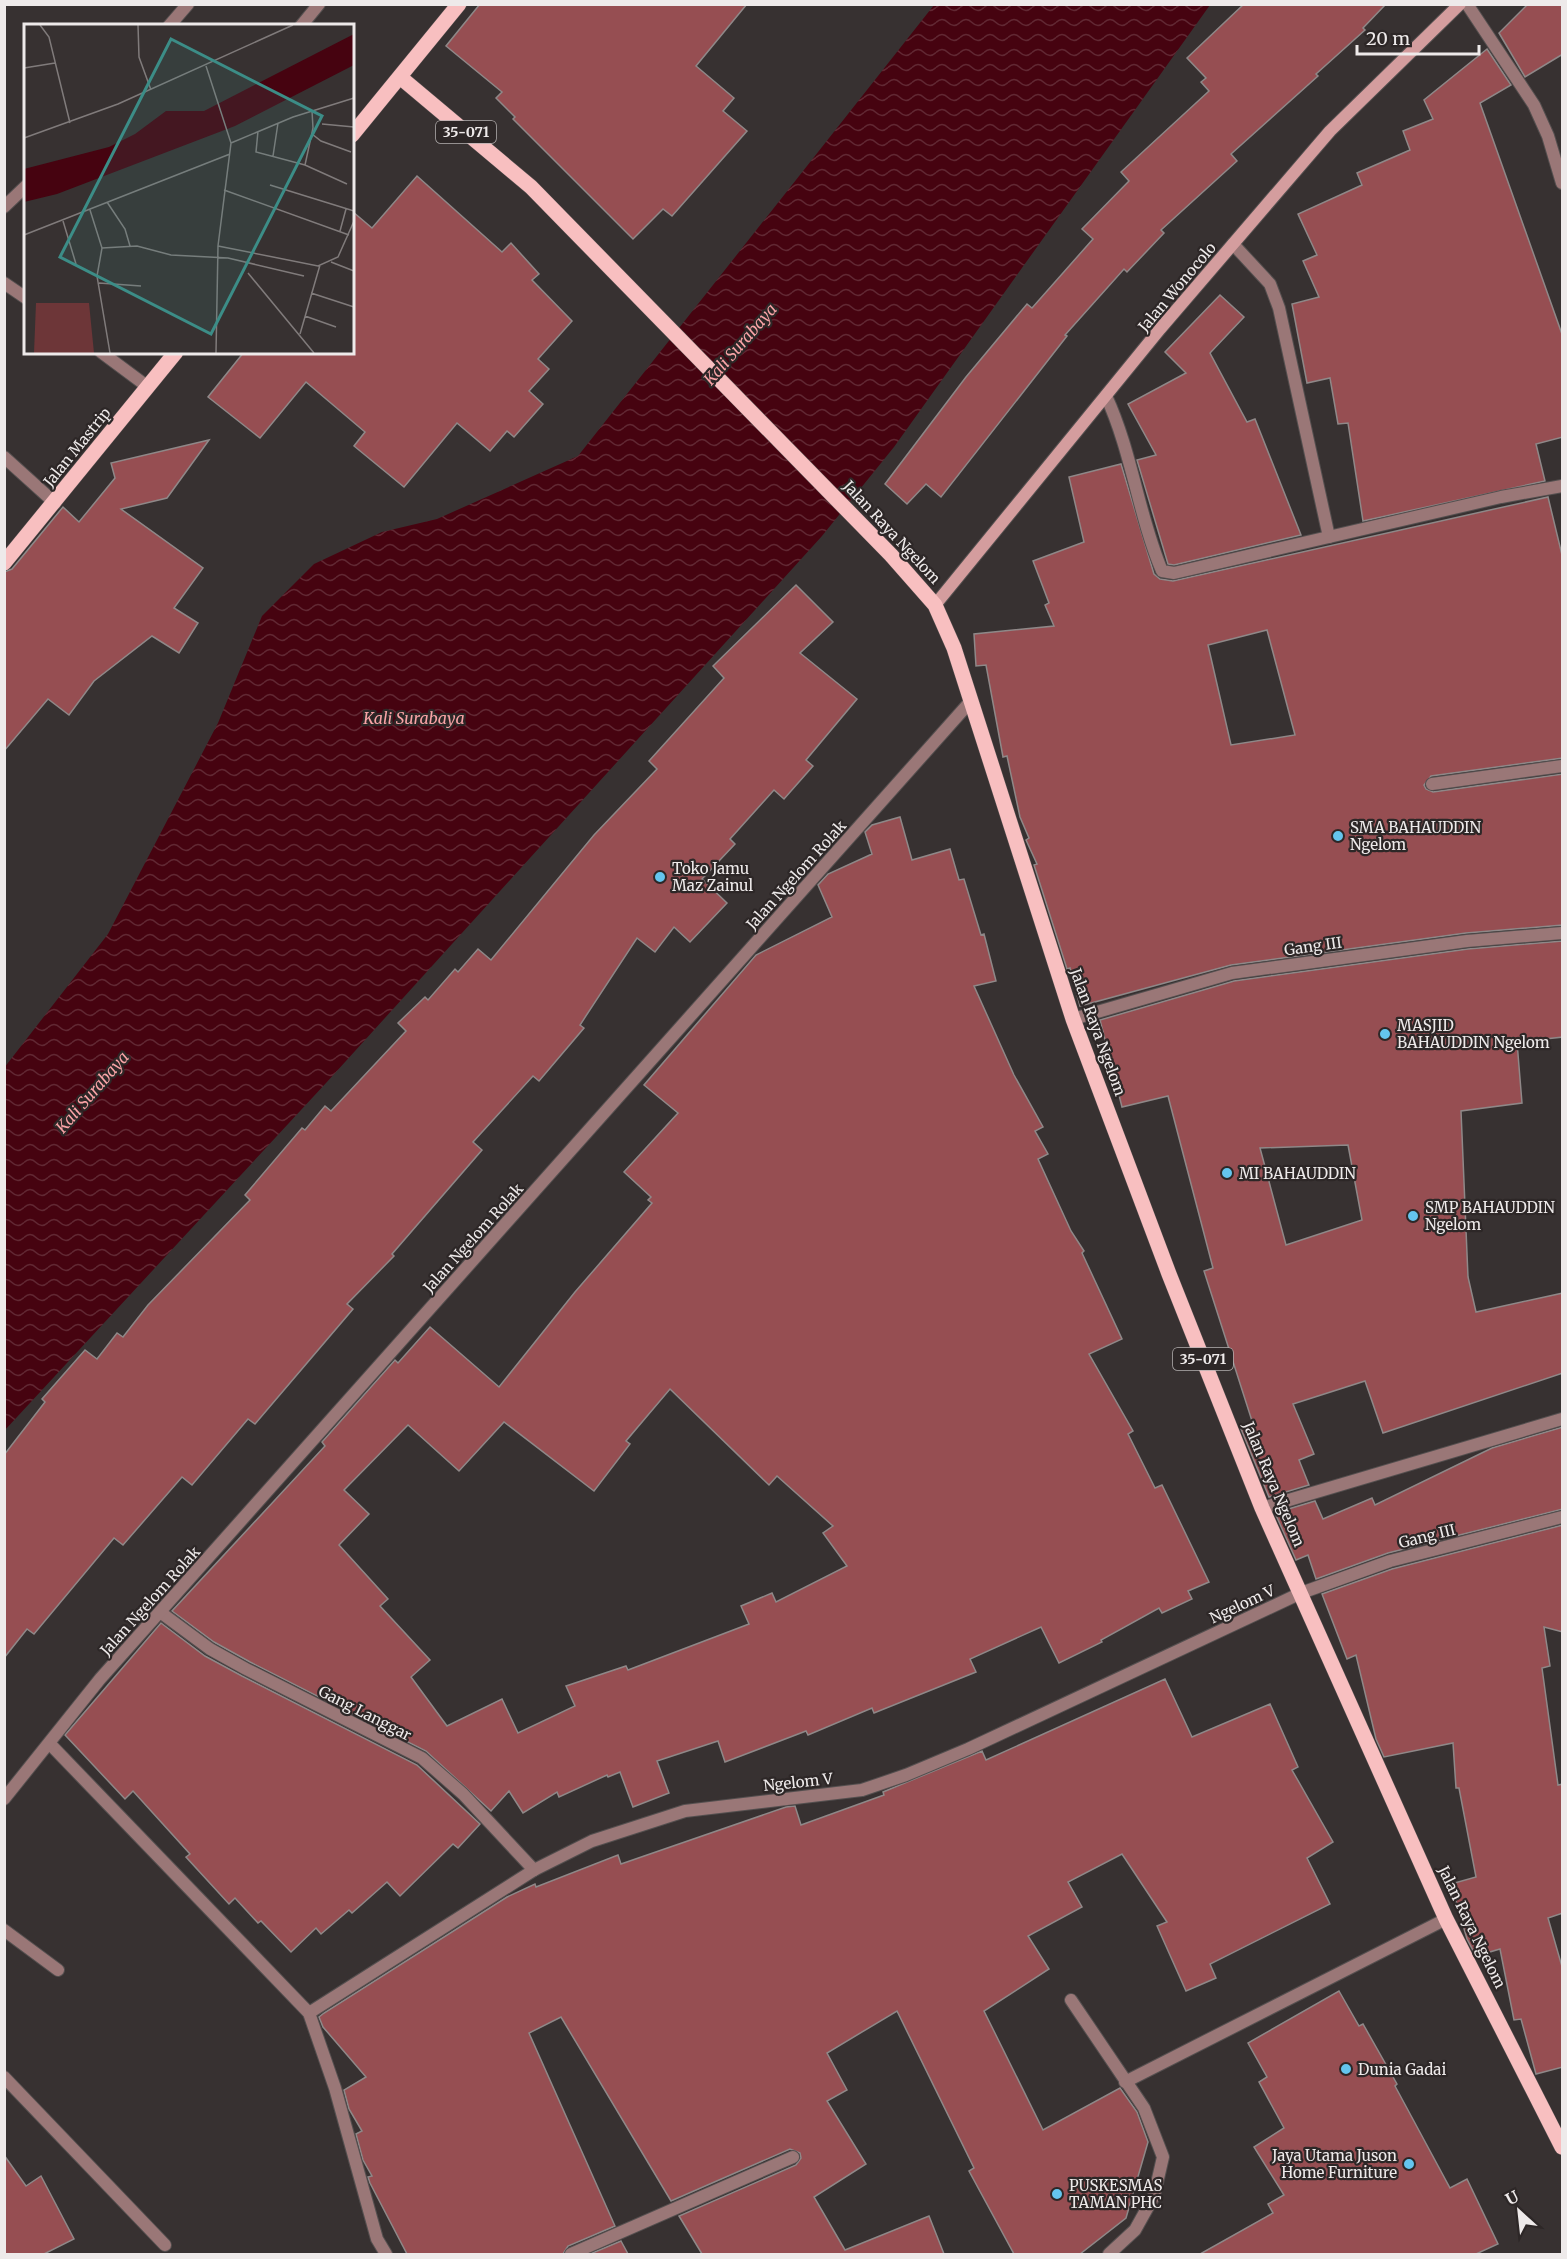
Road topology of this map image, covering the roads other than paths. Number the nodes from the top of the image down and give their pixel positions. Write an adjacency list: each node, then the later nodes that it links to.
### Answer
1 (188, 4): 6 (street)
2 (320, 4): 7 (street)
3 (459, 4): 8 (main road)
4 (1460, 4): 13 (main road, Jalan Wonocolo)
5 (1467, 4): 10 (street)
6 (171, 24)
7 (303, 24)
8 (400, 76): 9 (main road); 25 (main road, Jalan Raya Ngelom / 35-071)
9 (354, 133)
10 (1563, 183)
11 (24, 188): 12 (street)
12 (4, 207)
13 (1233, 244): 19 (main road, Jalan Wonocolo); 23 (street)
14 (4, 283): 15 (street)
15 (24, 297)
16 (104, 354): 18 (street)
17 (174, 354): 18 (main road, Jalan Mastrip)
18 (148, 387): 22 (main road, Jalan Mastrip)
19 (1106, 396): 23 (street); 25 (main road, Jalan Wonocolo)
20 (4, 457): 22 (street)
21 (1563, 486): 23 (street)
22 (55, 503): 24 (main road, Jalan Mastrip)
23 (1329, 537)
24 (4, 563)
25 (935, 605): 26 (main road, Jalan Raya Ngelom / 35-071)
26 (970, 702): 30 (main road, Jalan Raya Ngelom / 35-071); 35 (street, Jalan Ngelom Rolak)
27 (1563, 766): 28 (street)
28 (1432, 784)
29 (1563, 933): 30 (street, Gang III)
30 (1073, 1019): 32 (main road, Jalan Raya Ngelom / 35-071)
31 (1563, 1419): 32 (street)
32 (1262, 1508): 34 (main road, Jalan Raya Ngelom / 35-071)
33 (1563, 1517): 34 (street, Gang III)
34 (1301, 1593): 38 (street, Ngelom V); 39 (main road, Jalan Raya Ngelom / 35-071)
35 (160, 1612): 36 (street, Jalan Ngelom Rolak); 38 (street, Gang Langgar)
36 (50, 1744): 37 (street, Jalan Ngelom Rolak); 43 (street)
37 (4, 1799)
38 (534, 1870): 43 (street, Ngelom V)
39 (1446, 1919): 45 (street); 46 (main road, Jalan Raya Ngelom / 35-071)
40 (4, 1930): 41 (street)
41 (58, 1970)
42 (1071, 2000): 45 (street)
43 (309, 2013): 49 (street)
44 (4, 2077): 48 (street)
45 (1125, 2082): 51 (street)
46 (1563, 2147)
47 (793, 2157): 50 (street)
48 (165, 2245)
49 (386, 2254)
50 (571, 2254)
51 (1109, 2254)

